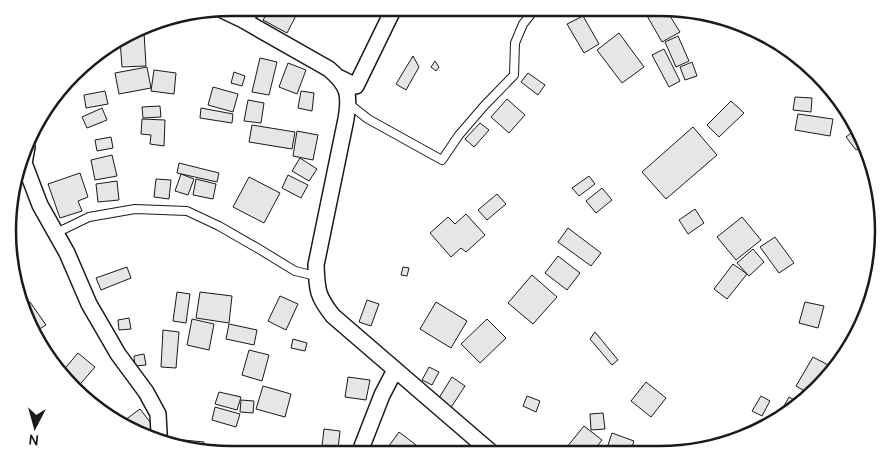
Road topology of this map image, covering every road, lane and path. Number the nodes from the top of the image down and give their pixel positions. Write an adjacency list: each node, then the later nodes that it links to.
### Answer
1 (235, 16): 5 (street)
2 (247, 16): 5 (street)
3 (390, 16): 6 (street)
4 (530, 16): 7 (lane)
5 (243, 20): 6 (street)
6 (340, 78): 7 (street)
7 (349, 104): 10 (street)
8 (26, 168): 9 (street)
9 (56, 233): 10 (lane); 12 (street)
10 (316, 276): 11 (street)
11 (395, 370): 13 (street); 14 (street)
12 (159, 433)
13 (362, 446)
14 (484, 446)

